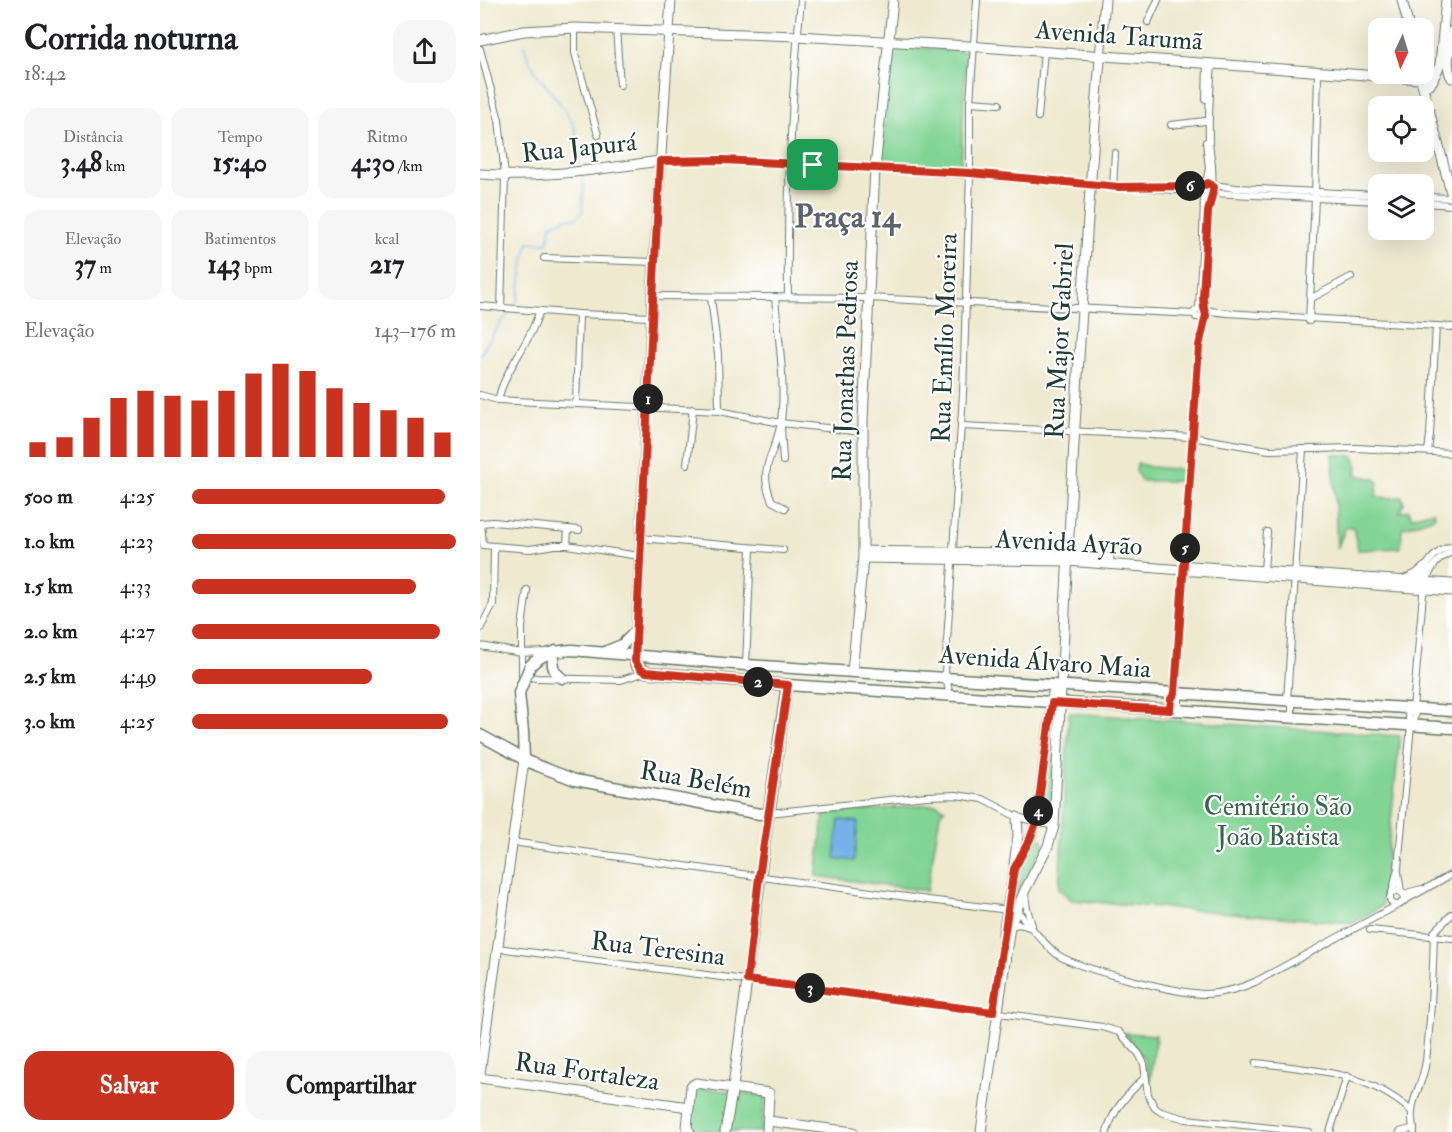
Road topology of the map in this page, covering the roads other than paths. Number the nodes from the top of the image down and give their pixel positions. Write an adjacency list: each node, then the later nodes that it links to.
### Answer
1 (671, 0): 13 (street)
2 (801, 0): 15 (street)
3 (893, 0): 17 (street, Rua Jonathas Pedrosa)
4 (977, 0): 18 (street, Rua Emílio Moreira)
5 (1105, 0): 21 (street, Rua Major Gabriel)
6 (1158, 0): 10 (street)
7 (1401, 0): 9 (street)
8 (1446, 0): 25 (street)
9 (1406, 18)
10 (1148, 22)
11 (575, 27): 12 (street, Avenida Tarumã); 16 (street, Avenida Tarumã); 36 (street)
12 (616, 28): 13 (street, Avenida Tarumã); 29 (street)
13 (669, 31): 15 (street, Avenida Tarumã); 39 (street)
14 (1452, 31): 26 (street)
15 (797, 36): 17 (street, Avenida Tarumã); 40 (street)
16 (480, 40)
17 (889, 40): 18 (street, Avenida Tarumã); 41 (street, Rua Jonathas Pedrosa)
18 (973, 46): 20 (street, Avenida Tarumã); 31 (street, Rua Emílio Moreira)
19 (480, 49): 44 (street)
20 (1044, 51): 21 (street, Avenida Tarumã); 33 (street)
21 (1100, 55): 22 (street, Avenida Tarumã); 45 (street, Rua Major Gabriel)
22 (1210, 64): 23 (street, Avenida Tarumã); 34 (street); 37 (street)
23 (1318, 72): 24 (street, Avenida Tarumã); 48 (street)
24 (1368, 74)
25 (1434, 78)
26 (1452, 78)
27 (1422, 84): 30 (street)
28 (1430, 84): 30 (street)
29 (620, 85)
30 (1425, 92): 51 (street)
31 (970, 102): 32 (street); 42 (street, Rua Emílio Moreira)
32 (999, 104)
33 (1038, 117)
34 (1205, 121): 35 (street); 37 (street)
35 (1172, 125)
36 (598, 135)
37 (1207, 142): 47 (street)
38 (1115, 153): 46 (street)
39 (660, 161): 40 (street, Rua Japurá); 44 (street, Rua Japurá); 56 (street)
40 (790, 163): 41 (street, Rua Japurá); 60 (street)
41 (875, 168): 42 (street, Rua Japurá); 62 (street, Rua Jonathas Pedrosa)
42 (970, 173): 45 (street, Rua Japurá); 64 (street, Rua Emílio Moreira)
43 (480, 174): 44 (street, Rua Japurá)
44 (505, 176): 67 (street)
45 (1090, 185): 46 (street, Rua Japurá); 66 (street, Rua Major Gabriel)
46 (1113, 187): 47 (street, Rua Japurá)
47 (1208, 189): 48 (street, Rua Japurá); 69 (street)
48 (1315, 195): 49 (street, Rua Japurá); 52 (street, Rua Japurá); 63 (street)
49 (1368, 195)
50 (1434, 197): 51 (street)
51 (1452, 197)
52 (1368, 200)
53 (1434, 204): 54 (street)
54 (1452, 205)
55 (544, 258): 56 (street)
56 (654, 262): 58 (street)
57 (1352, 277): 63 (street)
58 (653, 296): 61 (street); 71 (street)
59 (775, 297): 60 (street); 61 (street); 81 (street)
60 (788, 297): 62 (street)
61 (711, 298): 80 (street)
62 (869, 298): 64 (street); 84 (street, Rua Jonathas Pedrosa)
63 (1310, 299): 72 (street)
64 (965, 301): 66 (street); 82 (street, Rua Emílio Moreira)
65 (480, 306): 67 (street)
66 (1082, 307): 69 (street); 83 (street, Rua Major Gabriel)
67 (501, 308): 68 (street)
68 (540, 311): 70 (street); 76 (street)
69 (1201, 313): 72 (street); 85 (street)
70 (579, 314): 71 (street); 77 (street)
71 (652, 317): 78 (street)
72 (1309, 320): 73 (street)
73 (1436, 328): 74 (street); 87 (street)
74 (1452, 329)
75 (480, 395): 76 (street)
76 (498, 400): 77 (street)
77 (576, 404): 78 (street)
78 (647, 408): 79 (street); 96 (street)
79 (693, 410): 80 (street); 90 (street)
80 (719, 411): 81 (street)
81 (781, 423): 84 (street); 89 (street); 91 (street)
82 (962, 426): 83 (street); 105 (street, Rua Emílio Moreira)
83 (1076, 430): 85 (street); 106 (street, Rua Major Gabriel)
84 (863, 432): 103 (street, Rua Jonathas Pedrosa)
85 (1192, 437): 86 (street); 108 (street)
86 (1303, 449): 87 (street); 110 (street)
87 (1428, 451): 88 (street)
88 (1452, 453)
89 (783, 461)
90 (687, 464)
91 (785, 508)
92 (481, 523): 93 (street); 99 (street)
93 (568, 529): 94 (street); 97 (street)
94 (579, 530)
95 (1267, 532): 109 (street)
96 (640, 538): 100 (street); 104 (street)
97 (567, 545): 99 (street); 104 (street)
98 (1452, 546): 107 (street)
99 (494, 547): 116 (street)
100 (751, 548): 101 (street); 123 (street)
101 (783, 550)
102 (1452, 552): 113 (street)
103 (863, 554): 105 (street, Avenida Ayrão); 125 (street, Rua Jonathas Pedrosa)
104 (639, 556): 117 (street)
105 (953, 557): 106 (street, Avenida Ayrão); 127 (street, Rua Emílio Moreira)
106 (1067, 558): 108 (street, Avenida Ayrão); 129 (street, Rua Major Gabriel)
107 (1426, 567): 111 (street); 113 (street)
108 (1184, 568): 109 (street, Avenida Ayrão); 110 (street, Avenida Ayrão); 130 (street)
109 (1264, 570): 110 (street, Avenida Ayrão)
110 (1295, 576): 111 (street, Avenida Ayrão); 113 (street, Avenida Ayrão); 132 (street)
111 (1400, 581): 113 (street, Avenida Ayrão)
112 (1452, 584): 113 (street, Avenida Ayrão)
113 (1422, 586): 115 (street, Avenida Ayrão); 134 (street)
114 (527, 590): 121 (street)
115 (1452, 591)
116 (480, 629)
117 (636, 631): 120 (main road); 122 (street)
118 (480, 646): 121 (street)
119 (553, 652): 120 (main road, Avenida Álvaro Maia); 121 (street); 126 (main road); 142 (main road, bridge)
120 (602, 652): 122 (main road, Avenida Álvaro Maia)
121 (522, 653): 126 (street)
122 (635, 656): 123 (main road, Avenida Álvaro Maia); 124 (main road)
123 (746, 665): 125 (main road, Avenida Álvaro Maia)
124 (646, 672): 126 (street); 128 (main road)
125 (852, 672): 127 (main road, Avenida Álvaro Maia)
126 (562, 678)
127 (945, 678): 129 (main road, Avenida Álvaro Maia); 131 (street, Rua Emílio Moreira); 131 (street, Rua Emílio Moreira)
128 (788, 685): 131 (main road); 143 (main road)
129 (1057, 685): 130 (main road, Avenida Álvaro Maia); 133 (street, Rua Major Gabriel)
130 (1175, 693): 132 (main road, Avenida Álvaro Maia); 135 (street)
131 (944, 696): 133 (main road)
132 (1287, 700): 134 (main road, Avenida Álvaro Maia); 137 (street); 138 (street)
133 (1056, 703): 135 (main road); 145 (street); 146 (street)
134 (1413, 709): 136 (main road, Avenida Álvaro Maia); 139 (street)
135 (1174, 711): 137 (main road)
136 (1452, 711)
137 (1280, 716): 138 (main road)
138 (1292, 717): 139 (main road)
139 (1411, 725): 140 (main road); 150 (street)
140 (1452, 728)
141 (480, 735): 142 (main road, Rua Belém)
142 (524, 760): 143 (main road, Rua Belém); 148 (street)
143 (769, 813): 144 (street, Rua Belém); 153 (street)
144 (1017, 817): 145 (street, Rua Belém); 151 (street)
145 (1036, 823): 146 (street, Rua Belém); 147 (street)
146 (1054, 826): 149 (street)
147 (1030, 839): 149 (street); 151 (street)
148 (512, 842): 153 (street); 167 (street)
149 (1048, 846): 155 (street)
150 (1398, 868): 156 (street); 157 (street)
151 (1014, 869): 159 (street)
152 (1452, 874): 154 (street)
153 (759, 877): 159 (street); 168 (street)
154 (1423, 889): 156 (street); 158 (street)
155 (1025, 890): 159 (street); 164 (street)
156 (1402, 893): 157 (street); 158 (street)
157 (1391, 896): 158 (street); 161 (street)
158 (1400, 903): 161 (street)
159 (1012, 910): 162 (street); 164 (street); 169 (street)
160 (1452, 914): 165 (street)
161 (1377, 916): 164 (street)
162 (1010, 927): 164 (street); 169 (street)
163 (1370, 930): 165 (street)
164 (1035, 931)
165 (1434, 937): 166 (street); 177 (street)
166 (1452, 938)
167 (497, 948): 168 (street, Rua Teresina); 171 (street)
168 (747, 980): 169 (street, Rua Teresina); 175 (street)
169 (996, 1012): 173 (street, Rua Teresina); 184 (street); 185 (street)
170 (1256, 1063): 172 (street)
171 (480, 1072)
172 (1347, 1076): 177 (street); 188 (street)
173 (1145, 1077): 186 (street); 187 (street, Rua Teresina)
174 (480, 1078): 176 (street, Rua Fortaleza)
175 (733, 1087): 176 (street, Rua Fortaleza); 178 (street, Rua Fortaleza); 181 (street)
176 (688, 1107): 180 (street, Rua Fortaleza)
177 (1411, 1111): 179 (street)
178 (768, 1120): 182 (street, Rua Fortaleza); 183 (street)
179 (1414, 1130): 189 (street)
180 (690, 1132)
181 (725, 1132)
182 (767, 1132)
183 (853, 1132)
184 (976, 1132)
185 (981, 1132)
186 (1107, 1132)
187 (1309, 1132)
188 (1330, 1132)
189 (1400, 1132)

